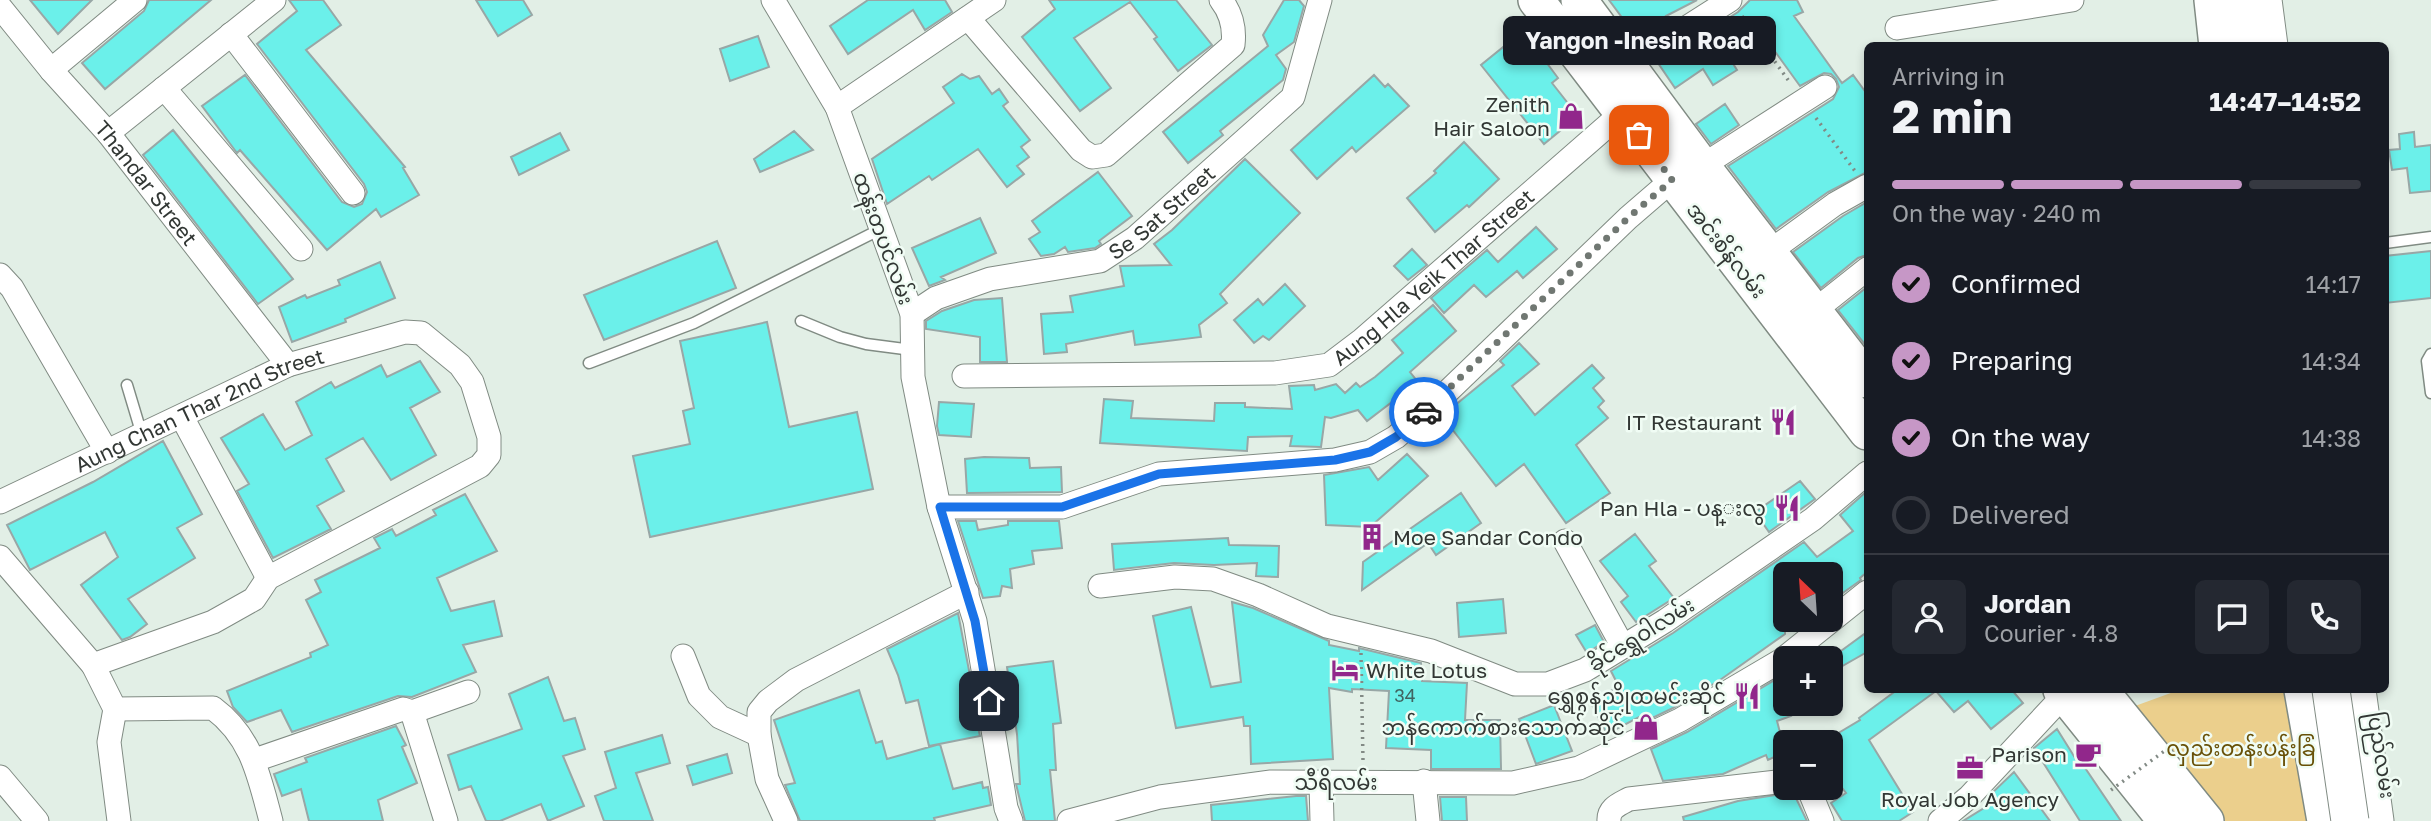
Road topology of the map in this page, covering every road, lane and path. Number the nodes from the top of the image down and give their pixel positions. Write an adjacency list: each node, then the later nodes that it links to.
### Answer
1 (135, 0): 24 (street)
2 (274, 0): 18 (street)
3 (773, 0): 27 (street, ထန်းတပင်လမ်း)
4 (994, 0): 16 (street)
5 (1221, 0): 16 (street)
6 (1320, 0): 41 (street, Se Sat Street)
7 (1536, 0): 28 (main road, အင်းစိန်လမ်း)
8 (1578, 0): 23 (main road, အင်းစိန်လမ်း)
9 (1730, 0): 23 (street)
10 (2071, 0): 17 (street)
11 (2212, 0): 19 (main road)
12 (2235, 0): 20 (highway)
13 (2263, 0): 21 (highway)
14 (2280, 0): 22 (main road)
15 (0, 7): 24 (street, Thandar Street)
16 (968, 18): 27 (street)
17 (1897, 28)
18 (231, 34): 26 (street); 32 (street)
19 (2217, 42)
20 (2240, 42)
21 (2268, 42)
22 (2285, 42)
23 (1628, 65): 30 (main road, အင်းစိန်လမ်း)
24 (51, 70): 29 (street, Thandar Street)
25 (1825, 87): 30 (street)
26 (164, 88): 29 (street); 36 (street)
27 (836, 107): 33 (street, ထန်းတပင်လမ်း)
28 (1622, 113): 30 (main road, အင်းစိန်လမ်း); 47 (street, Aung Hla Yeik Thar Street)
29 (108, 133): 46 (street, Thandar Street)
30 (1687, 173): 37 (main road, အင်းစိန်လမ်း); 52 (main road, အင်းစိန်လမ်း); 57 (street)
31 (1864, 188): 37 (street)
32 (353, 193)
33 (881, 229): 41 (street, ထန်းတပင်လမ်း); 45 (lane)
34 (2431, 237): 35 (lane)
35 (2389, 242)
36 (301, 249)
37 (1769, 252): 40 (main road, အင်းစိန်လမ်း)
38 (1864, 271): 40 (street)
39 (0, 275): 54 (street)
40 (1814, 311): 48 (main road, အင်းစိန်လမ်း)
41 (912, 314): 43 (street, ထန်းတပင်လမ်း)
42 (801, 321): 43 (lane)
43 (912, 350): 57 (street, ထန်းတပင်လမ်း)
44 (2431, 354): 50 (lane)
45 (589, 363)
46 (288, 365): 51 (street, Aung Chan Thar 2nd Street); 60 (street, Aung Chan Thar 2nd Street)
47 (964, 376)
48 (1864, 376)
49 (127, 385): 53 (lane)
50 (2431, 393)
51 (182, 417): 53 (street, Aung Chan Thar 2nd Street); 60 (street)
52 (1864, 428)
53 (142, 435): 54 (street, Aung Chan Thar 2nd Street)
54 (107, 452): 56 (street, Aung Chan Thar 2nd Street)
55 (1864, 476): 65 (street, ခိုင်ရွှေဝါလမ်း)
56 (0, 502)
57 (940, 507): 62 (street, ထန်းတပင်လမ်း)
58 (1565, 541): 65 (street)
59 (0, 556): 67 (street)
60 (268, 578): 67 (street)
61 (1100, 586): 64 (street, ခိုင်ရွှေဝါလမ်း)
62 (967, 592): 78 (street); 93 (street, ထန်းတပင်လမ်း)
63 (1864, 595): 82 (street, သီရိလမ်း)
64 (1361, 634): 65 (street, ခိုင်ရွှေဝါလမ်း); 83 (path)
65 (1622, 645)
66 (683, 656): 78 (street)
67 (93, 665): 76 (street)
68 (468, 692): 77 (street)
69 (2062, 693): 99 (street)
70 (2064, 693): 100 (main road)
71 (2102, 693): 101 (main road)
72 (2312, 693): 102 (main road)
73 (2312, 693): 103 (highway, bridge)
74 (2357, 693): 104 (highway, ပြည်လမ်း)
75 (2372, 693): 105 (main road, ပြည်လမ်း)
76 (116, 709): 80 (street); 89 (street)
77 (412, 712): 80 (street); 91 (street)
78 (759, 735): 92 (street)
79 (2174, 744): 86 (path, bridge)
80 (255, 760): 90 (street)
81 (0, 776): 88 (street)
82 (1424, 781): 83 (street, သီရိလမ်း); 96 (street)
83 (1363, 782): 85 (street, သီရိလမ်း)
84 (1773, 782): 97 (street)
85 (1321, 783): 94 (street, သီရိလမ်း); 95 (street)
86 (2111, 790)
87 (1813, 800): 98 (street)
88 (37, 821)
89 (119, 821)
90 (271, 821)
91 (446, 821)
92 (786, 821)
93 (1011, 821)
94 (1069, 821)
95 (1322, 821)
96 (1427, 821)
97 (1609, 821)
98 (1822, 821)
99 (1940, 821)
100 (2166, 821)
101 (2206, 821)
102 (2325, 821)
103 (2350, 821)
104 (2375, 821)
105 (2392, 821)

